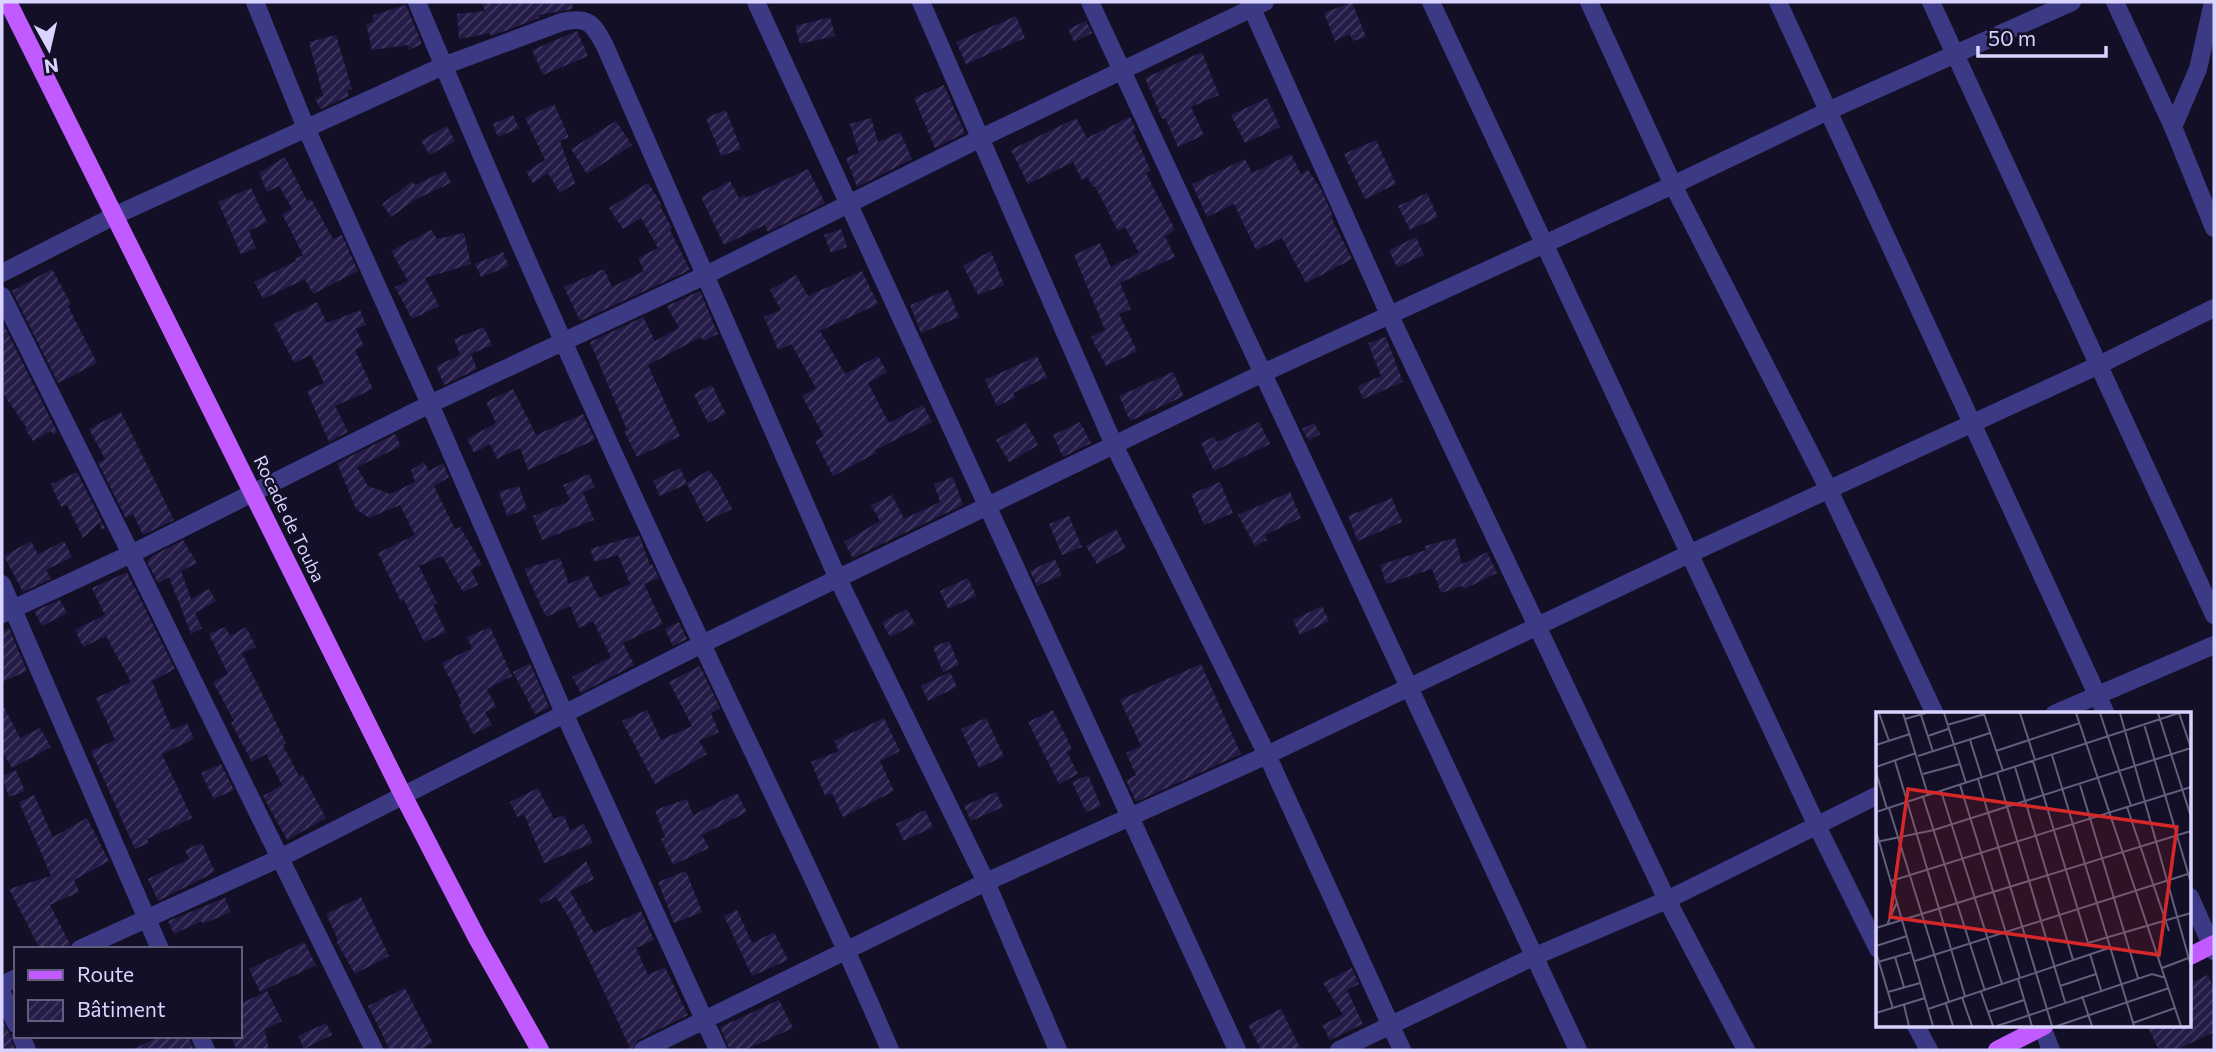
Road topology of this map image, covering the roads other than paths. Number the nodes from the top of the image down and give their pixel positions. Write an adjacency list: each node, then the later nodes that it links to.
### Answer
1 (8, 2): 24 (main road, Rocade de Touba)
2 (256, 2): 20 (street)
3 (418, 2): 16 (street)
4 (756, 2): 23 (street)
5 (921, 2): 21 (street)
6 (1090, 2): 17 (street)
7 (1431, 2): 26 (street)
8 (1589, 2): 22 (street)
9 (1778, 2): 18 (street)
10 (1931, 2): 15 (street)
11 (2072, 2): 15 (street)
12 (2115, 2): 19 (street)
13 (2213, 2): 19 (street)
14 (1255, 4): 17 (street); 31 (street)
15 (1956, 55): 18 (street); 33 (street)
16 (443, 66): 20 (street); 28 (street); 32 (street)
17 (1122, 70): 21 (street); 34 (street)
18 (1828, 111): 22 (street); 36 (street)
19 (2173, 127): 25 (street)
20 (306, 128): 24 (street); 35 (street)
21 (979, 139): 23 (street); 37 (street)
22 (1673, 185): 26 (street); 38 (street)
23 (848, 204): 28 (street); 40 (street)
24 (116, 215): 27 (street); 39 (main road, Rocade de Touba)
25 (2213, 221)
26 (1544, 244): 31 (street); 42 (street)
27 (2, 273)
28 (706, 275): 32 (street); 43 (street)
29 (2, 296): 41 (street)
30 (2214, 308): 33 (street)
31 (1389, 314): 34 (street); 47 (street)
32 (564, 341): 35 (street); 48 (street)
33 (2099, 365): 36 (street); 46 (street)
34 (1262, 373): 37 (street); 50 (street)
35 (430, 404): 39 (street); 55 (street)
36 (1972, 422): 38 (street); 51 (street)
37 (1114, 445): 40 (street); 56 (street)
38 (1829, 490): 42 (street); 52 (street)
39 (254, 493): 41 (street); 57 (main road, Rocade de Touba)
40 (987, 505): 43 (street); 59 (street)
41 (131, 554): 45 (street); 61 (street)
42 (1689, 554): 47 (street); 60 (street)
43 (838, 579): 48 (street); 62 (street)
44 (2, 584): 45 (street)
45 (7, 611): 65 (street)
46 (2214, 615)
47 (1538, 627): 50 (street); 63 (street)
48 (702, 644): 55 (street); 70 (street)
49 (2214, 645): 51 (street)
50 (1409, 688): 56 (street); 72 (street)
51 (2098, 696): 53 (street); 54 (street)
52 (1935, 712)
53 (2059, 712)
54 (2105, 712)
55 (564, 713): 57 (street); 75 (street)
56 (1267, 755): 59 (street); 76 (street)
57 (403, 795): 61 (street); 81 (main road, Rocade de Touba)
58 (1876, 796): 60 (street)
59 (1130, 817): 62 (street); 86 (street)
60 (1816, 826): 63 (street); 66 (street)
61 (280, 858): 65 (street); 80 (street)
62 (986, 882): 70 (street); 85 (street)
63 (1667, 900): 72 (street); 90 (street)
64 (2192, 901): 69 (street)
65 (146, 918): 67 (street); 68 (street)
66 (1876, 945)
67 (84, 947)
68 (159, 947)
69 (2213, 947): 71 (main road)
70 (848, 951): 75 (street); 84 (street)
71 (2192, 955)
72 (1534, 957): 76 (street); 89 (street)
73 (2, 993): 74 (street)
74 (14, 1020)
75 (704, 1021): 82 (street); 83 (street)
76 (1391, 1027): 87 (street); 88 (street)
77 (1917, 1028): 91 (street)
78 (2039, 1028): 92 (main road)
79 (2044, 1028): 93 (street)
80 (374, 1050)
81 (540, 1050)
82 (643, 1050)
83 (718, 1050)
84 (890, 1050)
85 (1058, 1050)
86 (1237, 1050)
87 (1339, 1050)
88 (1402, 1050)
89 (1578, 1050)
90 (1746, 1050)
91 (1928, 1050)
92 (1997, 1050)
93 (2051, 1050)

